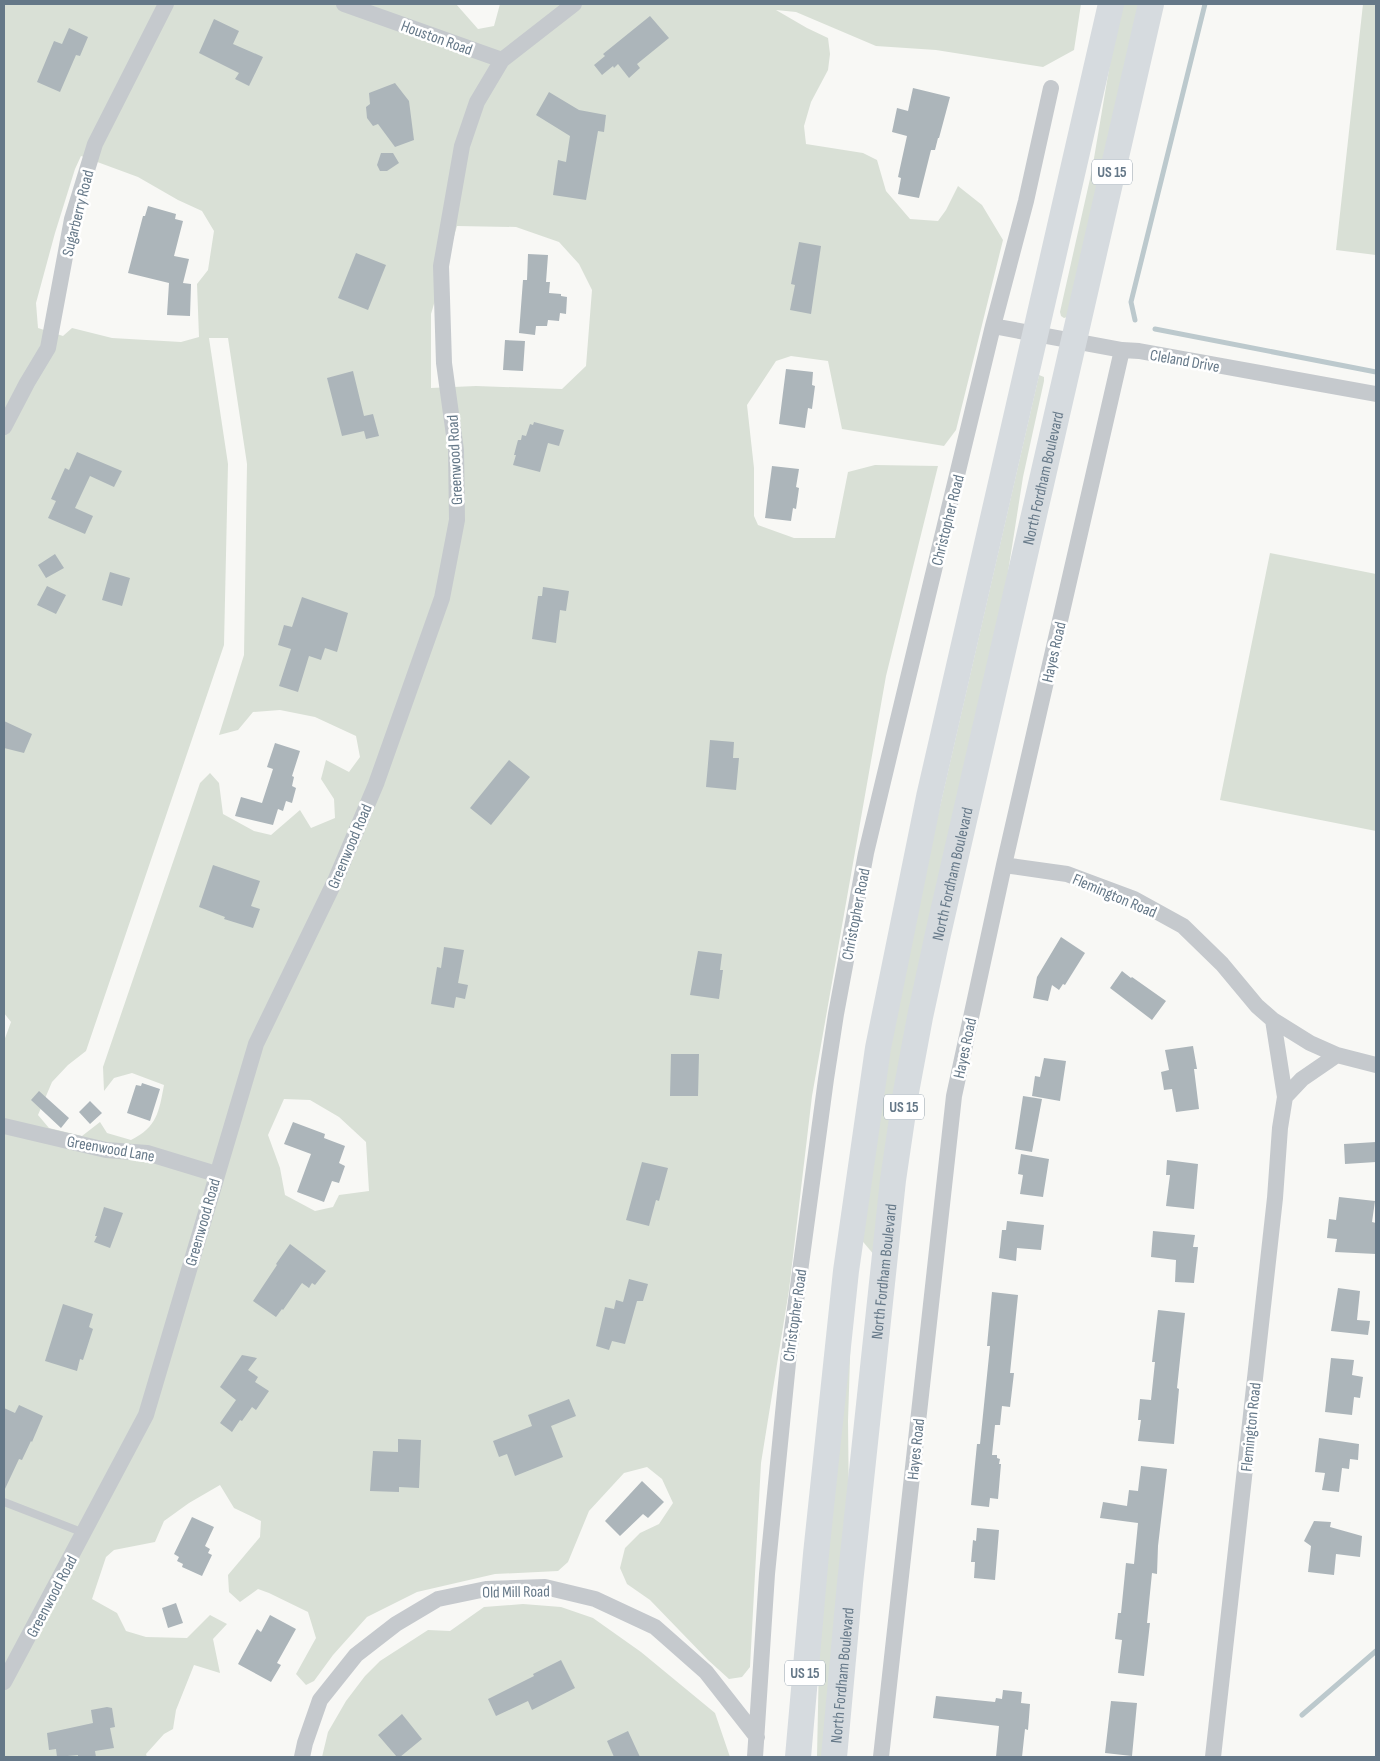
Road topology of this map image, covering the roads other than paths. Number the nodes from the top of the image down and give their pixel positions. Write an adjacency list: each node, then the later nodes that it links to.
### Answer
1 (166, 4): 13 (street, Sugarberry Road)
2 (344, 4): 6 (street, Houston Road)
3 (574, 4): 6 (street, Greenwood Road)
4 (1111, 4): 9 (highway, US 15)
5 (1151, 4): 10 (highway, North Fordham Boulevard / US 15)
6 (502, 60): 20 (street, Greenwood Road)
7 (1050, 88): 8 (street, Christopher Road)
8 (994, 326): 9 (street, Cleland Drive); 26 (street, Christopher Road)
9 (1035, 334): 10 (street, Cleland Drive); 21 (highway, US 15)
10 (1074, 341): 11 (street, Cleland Drive); 22 (highway, North Fordham Boulevard / US 15)
11 (1122, 350): 12 (street, Cleland Drive); 14 (street, Hayes Road)
12 (1376, 394)
13 (4, 427)
14 (1004, 865): 15 (street, Flemington Road); 32 (street, Hayes Road)
15 (1273, 1020): 16 (street, Flemington Road); 18 (street, Flemington Road)
16 (1338, 1055): 17 (street, Flemington Road); 18 (street)
17 (1376, 1065)
18 (1285, 1097): 33 (street, Flemington Road)
19 (4, 1126): 20 (street, Greenwood Lane)
20 (216, 1174): 24 (street, Greenwood Road)
21 (847, 1262): 22 (highway); 27 (highway, US 15)
22 (875, 1347): 31 (highway, North Fordham Boulevard / US 15)
23 (4, 1502): 24 (lane)
24 (84, 1533): 25 (street, Greenwood Road)
25 (4, 1682)
26 (757, 1737): 28 (street, Old Mill Road); 29 (street, Christopher Road)
27 (799, 1746): 30 (highway)
28 (302, 1757)
29 (755, 1757)
30 (812, 1757)
31 (834, 1757)
32 (881, 1757)
33 (1213, 1757)

